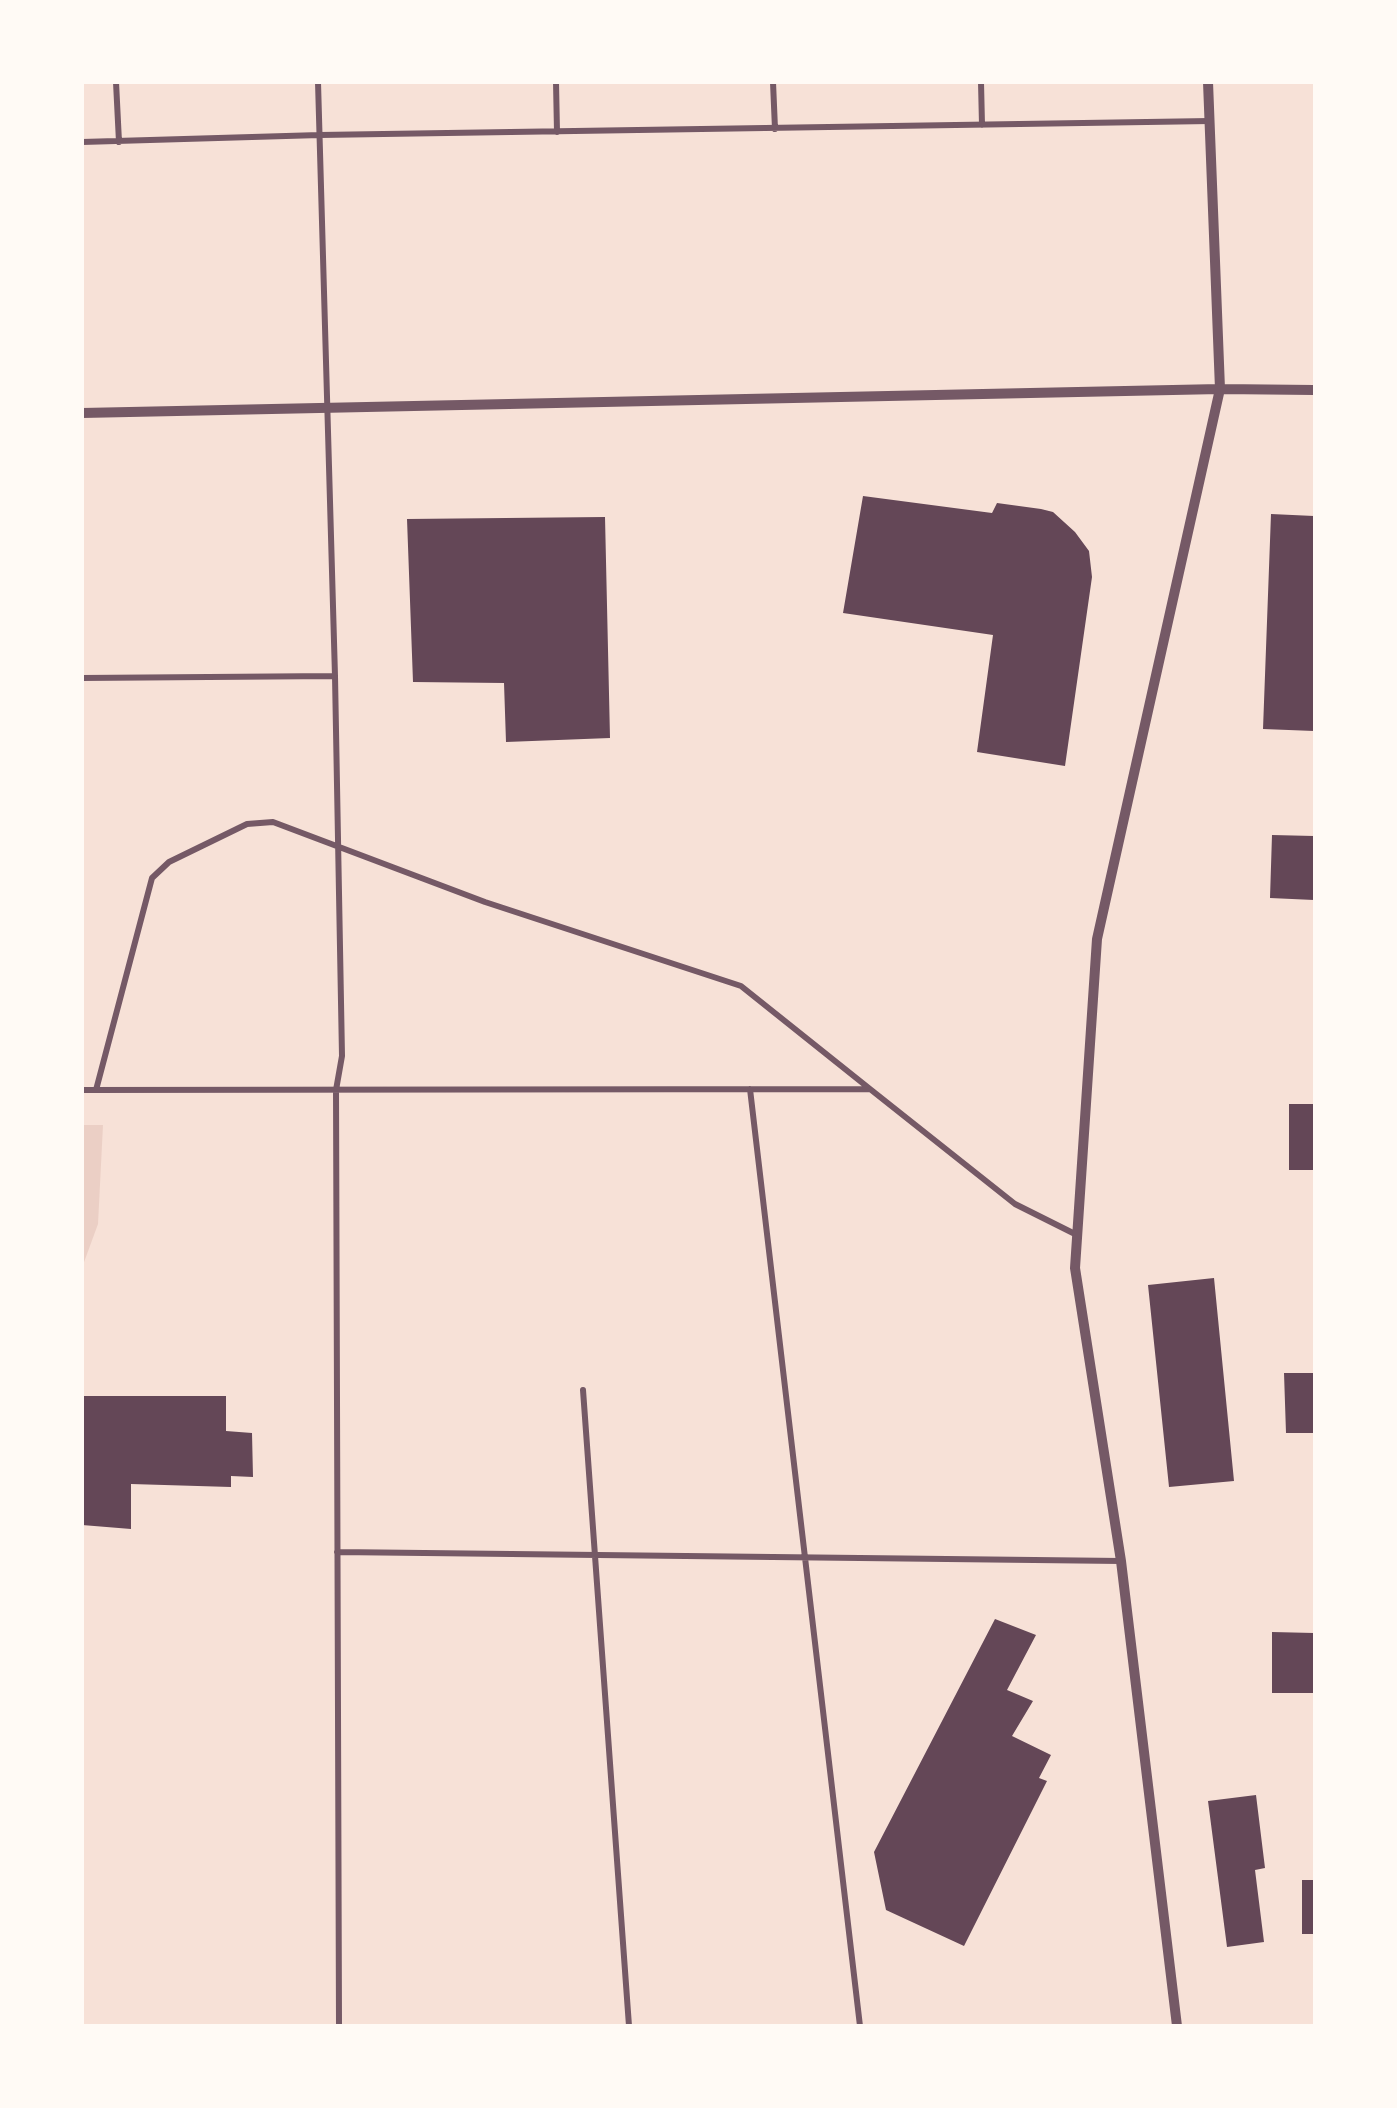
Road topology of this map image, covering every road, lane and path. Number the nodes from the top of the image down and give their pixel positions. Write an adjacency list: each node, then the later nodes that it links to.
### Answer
1 (116, 82): 13 (street)
2 (318, 82): 11 (street)
3 (556, 82): 10 (street)
4 (773, 82): 9 (street)
5 (981, 82): 8 (street)
6 (1208, 82): 7 (street)
7 (1210, 122): 8 (street); 14 (street)
8 (982, 126): 9 (street)
9 (775, 129): 10 (street)
10 (557, 132): 11 (street)
11 (320, 135): 13 (street); 16 (street)
12 (82, 142): 13 (street)
13 (119, 142)
14 (1220, 389): 15 (street); 16 (street); 26 (street)
15 (1314, 390)
16 (327, 407): 17 (street); 18 (street)
17 (82, 413)
18 (335, 676): 19 (street); 20 (street)
19 (82, 678)
20 (338, 846): 22 (street); 24 (street); 25 (street)
21 (750, 1089): 22 (street); 25 (street); 30 (street)
22 (870, 1089): 26 (street)
23 (82, 1090): 24 (street)
24 (96, 1090): 25 (street)
25 (336, 1090): 28 (street)
26 (1077, 1235): 31 (street)
27 (584, 1390): 29 (street)
28 (337, 1552): 29 (street); 32 (street)
29 (595, 1555): 30 (street); 33 (street)
30 (805, 1557): 31 (street); 34 (street)
31 (1120, 1561): 35 (street)
32 (339, 2025)
33 (629, 2025)
34 (860, 2025)
35 (1177, 2025)

